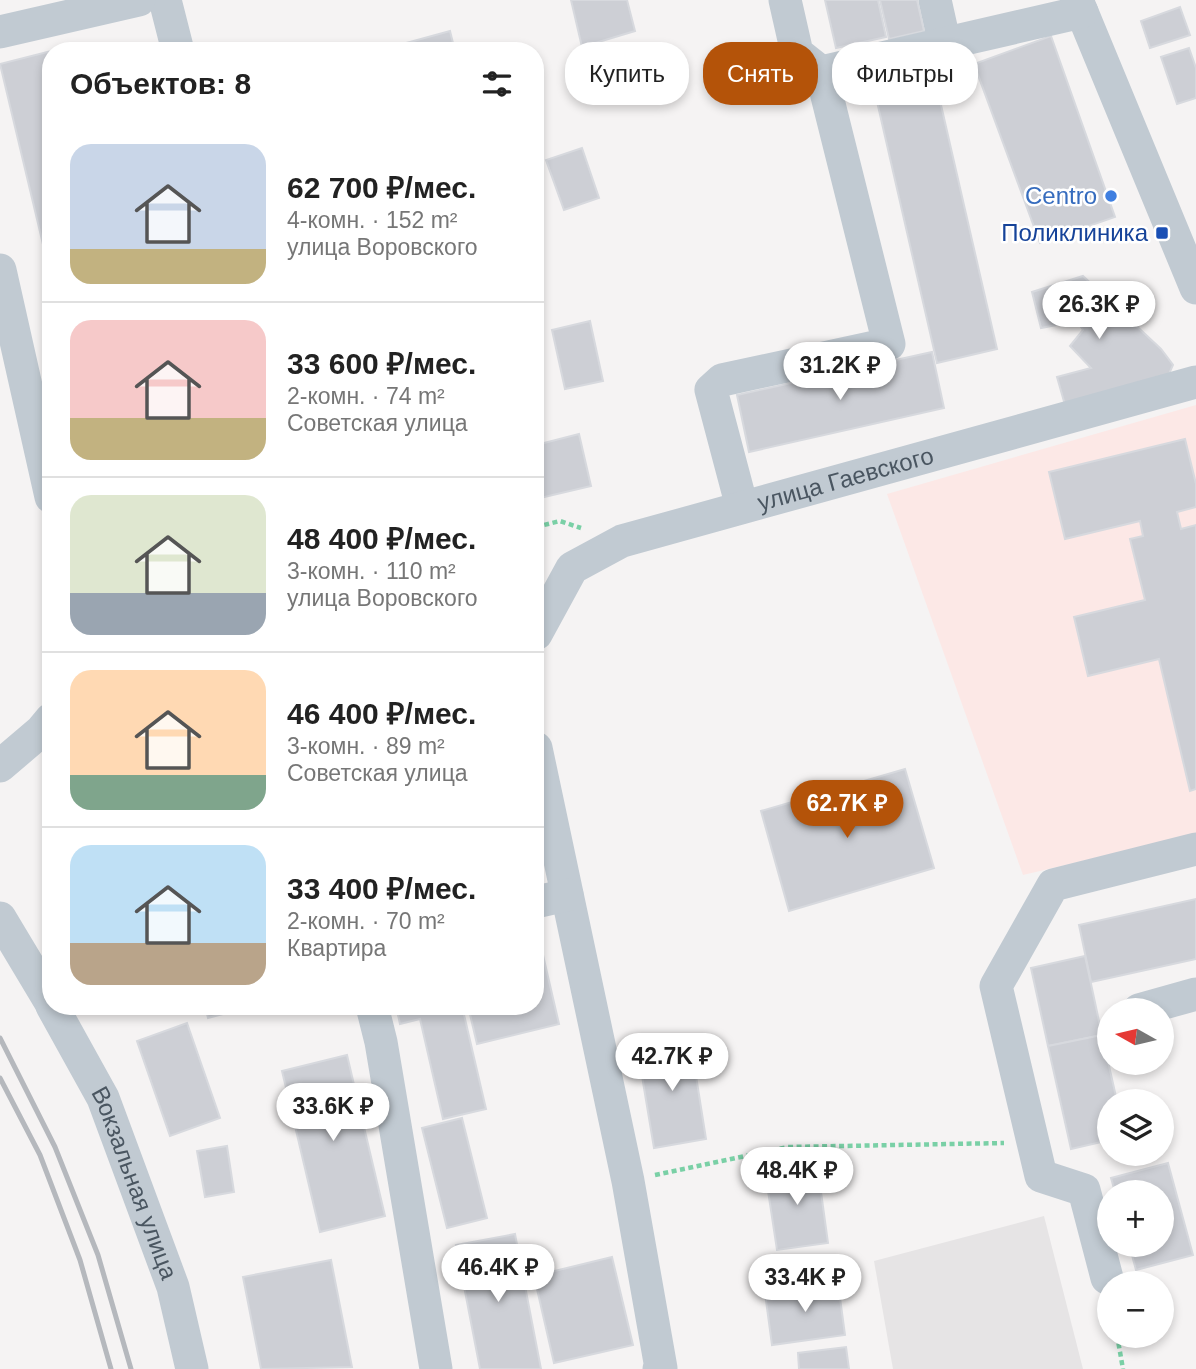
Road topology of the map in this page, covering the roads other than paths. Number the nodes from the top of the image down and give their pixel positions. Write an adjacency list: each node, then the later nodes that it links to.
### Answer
1 (139, 0): 6 (street)
2 (165, 0): 7 (street)
3 (785, 0): 11 (street)
4 (935, 0): 8 (street)
5 (1080, 6): 9 (street); 13 (street)
6 (0, 32)
7 (176, 42)
8 (944, 42)
9 (955, 42)
10 (832, 70): 11 (street)
11 (821, 72): 16 (street)
12 (0, 270): 15 (street)
13 (1196, 288)
14 (1196, 382): 16 (street, улица Гаевского)
15 (42, 457)
16 (742, 507): 17 (street, улица Гаевского)
17 (544, 619)
18 (42, 731): 19 (street)
19 (0, 766)
20 (544, 829): 22 (street)
21 (1196, 849): 29 (street)
22 (551, 899): 32 (street)
23 (0, 918): 24 (street, Вокзальная улица)
24 (42, 988)
25 (1196, 994): 26 (street)
26 (1174, 1000)
27 (57, 1015): 30 (street, Вокзальная улица)
28 (374, 1015): 31 (street)
29 (1105, 1271)
30 (192, 1369)
31 (436, 1369)
32 (659, 1369)

